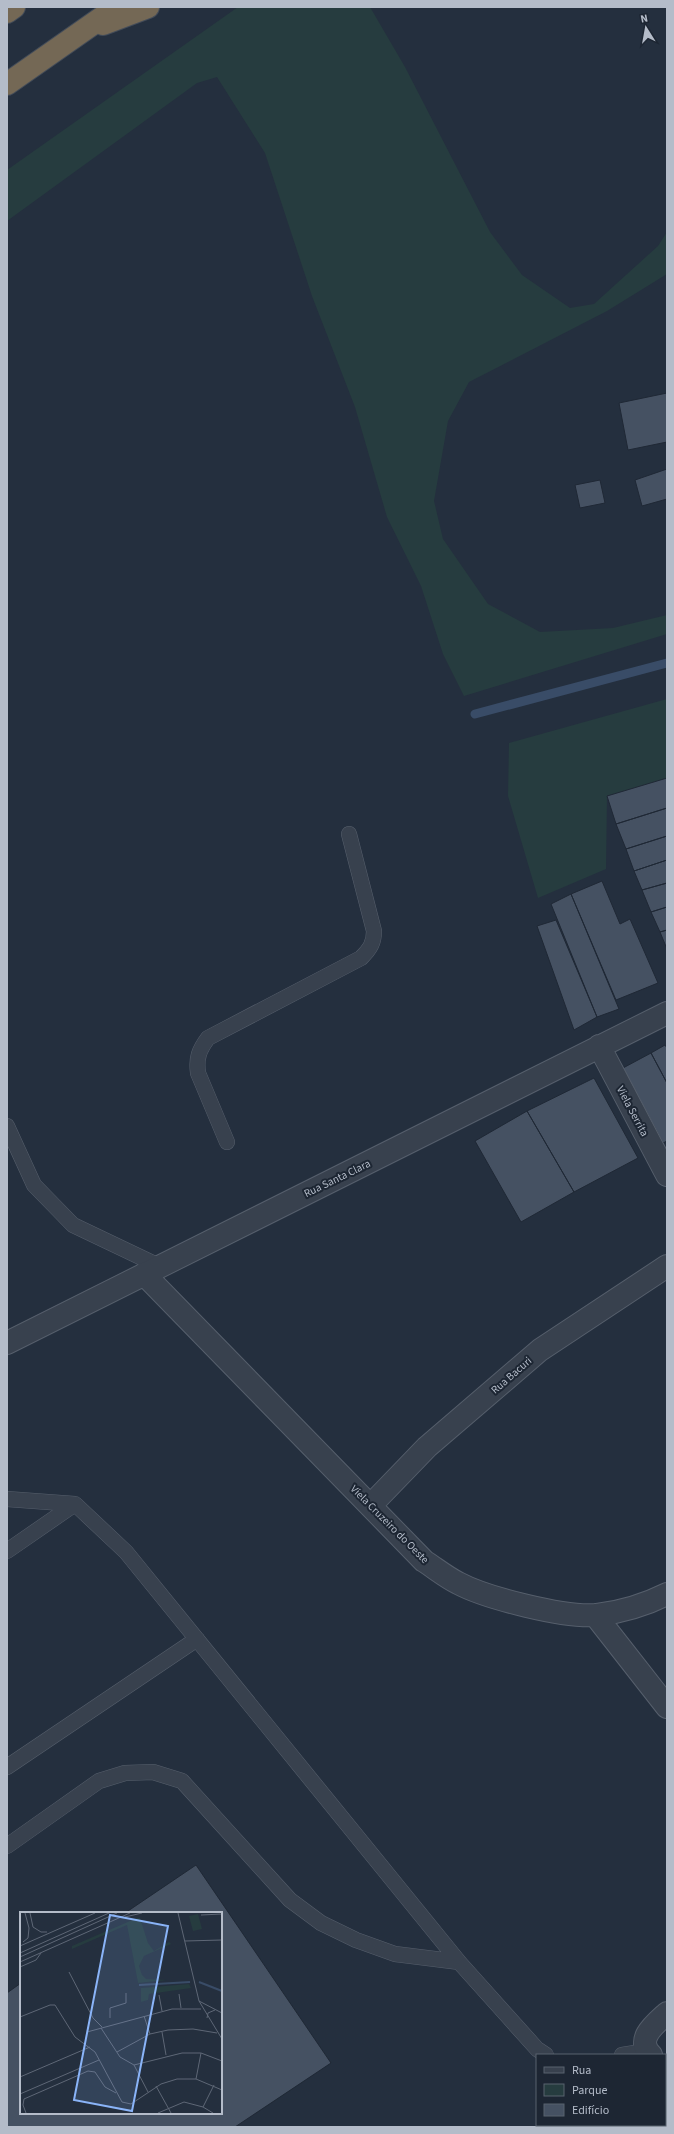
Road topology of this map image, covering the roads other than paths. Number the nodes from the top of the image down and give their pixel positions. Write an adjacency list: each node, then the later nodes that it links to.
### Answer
1 (14, 7): 4 (highway)
2 (117, 7): 5 (highway)
3 (148, 7): 5 (highway)
4 (7, 12)
5 (81, 32): 6 (highway)
6 (7, 84)
7 (349, 834): 11 (lane)
8 (667, 1013): 9 (street, Rua Santa Clara)
9 (599, 1046): 12 (street, Viela Serrita); 14 (street, Rua Santa Clara)
10 (7, 1126): 14 (lane)
11 (227, 1142)
12 (667, 1175)
13 (667, 1266): 18 (street, Rua Bacuri)
14 (151, 1270): 15 (street, Rua Santa Clara); 18 (street, Viela Cruzeiro do Oeste)
15 (7, 1342)
16 (7, 1499): 17 (lane)
17 (75, 1504): 19 (lane); 22 (lane)
18 (371, 1505): 21 (street, Viela Cruzeiro do Oeste)
19 (7, 1551)
20 (667, 1594): 21 (street, Viela Cruzeiro do Oeste)
21 (596, 1615): 23 (street)
22 (197, 1639): 24 (lane); 26 (lane)
23 (667, 1707)
24 (7, 1767)
25 (7, 1846): 26 (lane)
26 (459, 1962): 29 (lane)
27 (667, 2013): 28 (street)
28 (649, 2053): 30 (lane)
29 (544, 2054)
30 (636, 2054)

